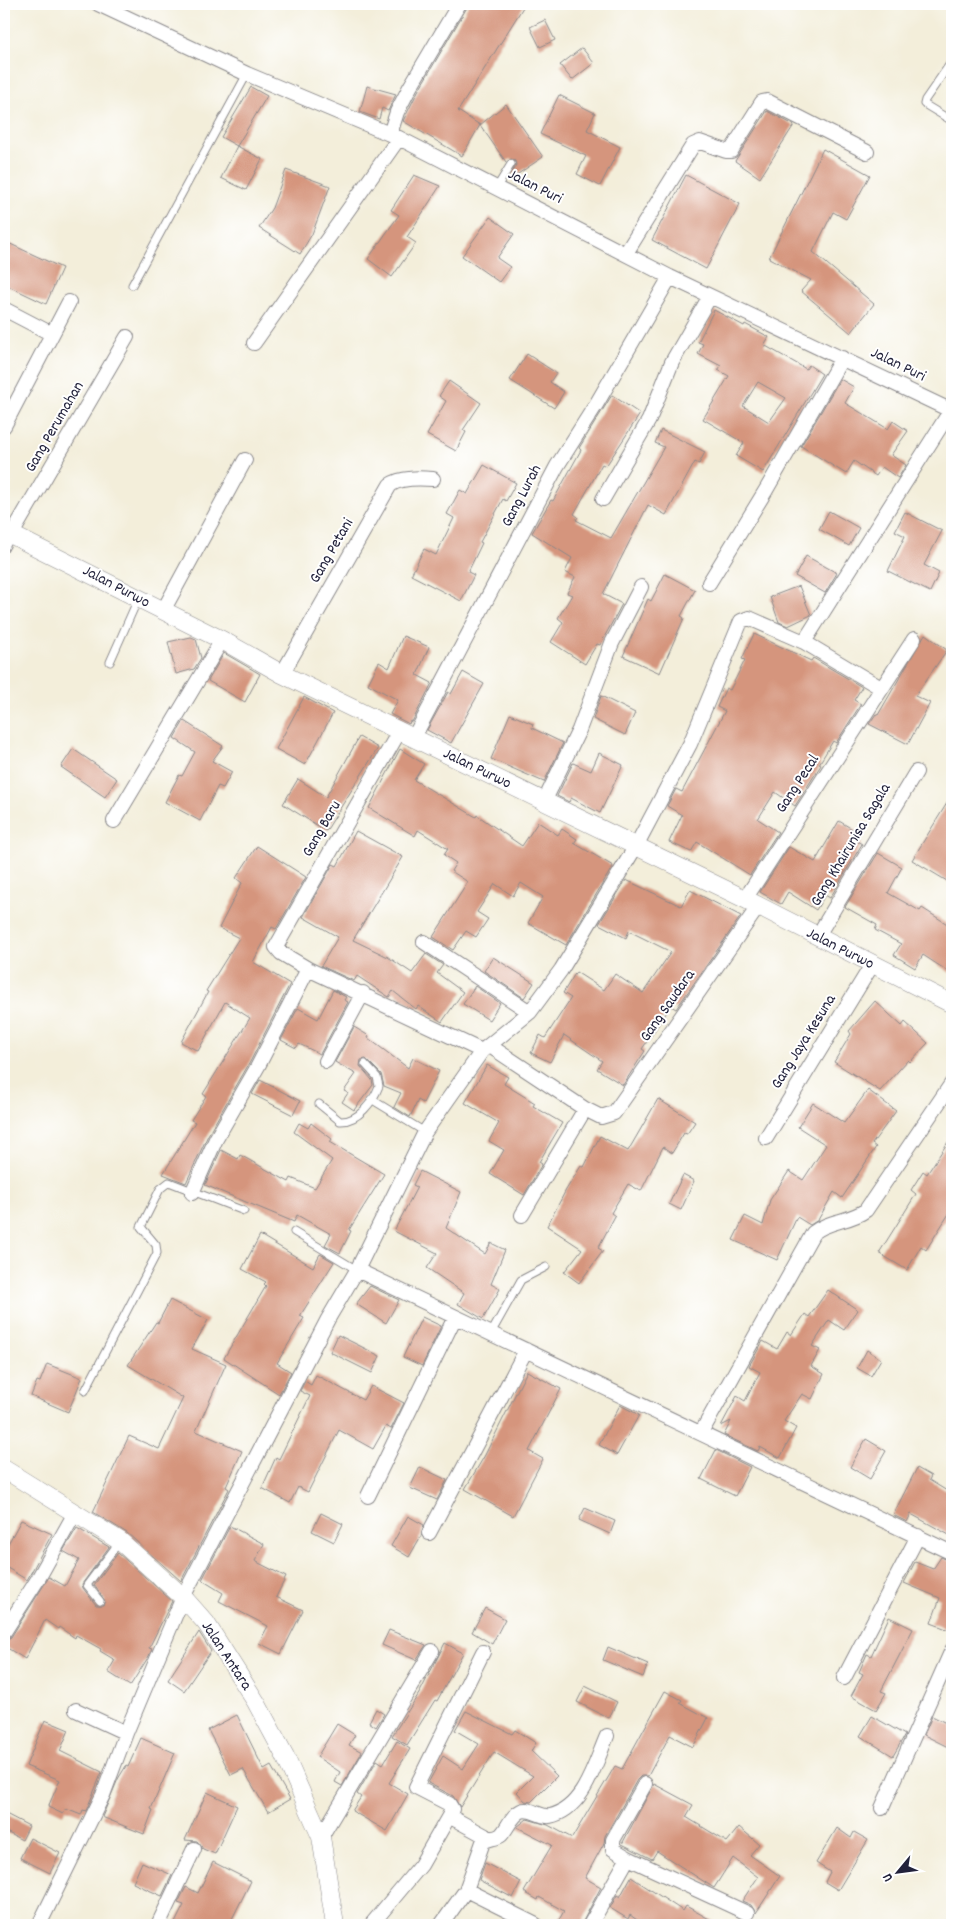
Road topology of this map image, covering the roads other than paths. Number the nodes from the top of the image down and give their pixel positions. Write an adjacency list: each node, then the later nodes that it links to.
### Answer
1 (98, 4): 4 (street, Jalan Puri)
2 (459, 4): 6 (street)
3 (952, 61): 5 (lane)
4 (247, 74): 6 (street, Jalan Puri); 12 (lane)
5 (952, 121)
6 (394, 136): 9 (street, Jalan Puri); 18 (street)
7 (867, 152): 10 (street)
8 (511, 164): 9 (lane)
9 (497, 188): 10 (street, Jalan Puri)
10 (626, 253): 11 (street, Jalan Puri)
11 (670, 277): 13 (street, Jalan Puri); 37 (street, Gang Lurah)
12 (132, 285)
13 (710, 296): 19 (street, Jalan Puri); 25 (street)
14 (69, 302): 16 (street)
15 (4, 309): 16 (street)
16 (52, 334): 20 (street)
17 (127, 337): 26 (street, Gang Perumahan)
18 (254, 344)
19 (842, 358): 21 (street, Jalan Puri); 27 (street)
20 (9, 403): 22 (street)
21 (951, 410): 33 (street)
22 (4, 426)
23 (245, 460): 30 (street)
24 (433, 479): 35 (street, Gang Petani)
25 (603, 499)
26 (7, 538): 29 (street, Jalan Purwo)
27 (708, 583)
28 (641, 587): 39 (street)
29 (138, 600): 30 (street, Jalan Purwo); 34 (lane)
30 (163, 611): 32 (street, Jalan Purwo)
31 (914, 639): 36 (street, Gang Pecal)
32 (222, 640): 35 (street, Jalan Purwo); 40 (street)
33 (804, 642): 36 (street); 41 (street)
34 (110, 662)
35 (282, 674): 37 (street, Jalan Purwo)
36 (881, 688): 42 (street, Gang Pecal)
37 (407, 734): 39 (street, Jalan Purwo); 46 (street, Gang Baru)
38 (916, 772): 43 (street, Gang Khairunisa Sagala)
39 (544, 802): 41 (street, Jalan Purwo)
40 (114, 821)
41 (636, 846): 42 (street, Jalan Purwo); 49 (street)
42 (752, 903): 43 (street, Jalan Purwo); 56 (street, Gang Saudara)
43 (817, 937): 45 (street, Jalan Purwo)
44 (424, 942): 49 (street)
45 (872, 965): 48 (street, Jalan Purwo); 58 (street, Gang Jaya Kesuna)
46 (308, 969): 47 (street); 59 (street)
47 (363, 993): 50 (street); 51 (street)
48 (952, 1004)
49 (530, 1012): 50 (street)
50 (486, 1049): 56 (street); 57 (street)
51 (326, 1061)
52 (365, 1064): 54 (lane)
53 (952, 1083): 69 (street)
54 (371, 1099): 55 (lane); 57 (lane)
55 (319, 1104)
56 (585, 1109): 61 (street)
57 (425, 1132): 64 (street)
58 (766, 1138)
59 (192, 1193): 60 (lane); 68 (lane)
60 (244, 1212)
61 (522, 1215)
62 (294, 1232): 64 (lane)
63 (546, 1267): 66 (lane)
64 (357, 1270): 65 (street); 77 (street)
65 (455, 1317): 66 (street); 71 (street)
66 (490, 1335): 67 (street)
67 (526, 1350): 69 (street); 73 (street)
68 (84, 1390)
69 (700, 1433): 74 (street)
70 (4, 1469): 72 (street, Jalan Antara)
71 (368, 1496)
72 (75, 1513): 75 (street, Jalan Antara); 79 (street)
73 (429, 1533)
74 (918, 1536): 76 (street); 83 (street)
75 (120, 1541): 77 (street, Jalan Antara); 78 (lane)
76 (952, 1553)
77 (183, 1597): 85 (street); 90 (street, Jalan Antara)
78 (100, 1601)
79 (4, 1632)
80 (952, 1650): 88 (street)
81 (432, 1651): 90 (street)
82 (483, 1652): 89 (street)
83 (844, 1678)
84 (76, 1710): 85 (street)
85 (126, 1733): 96 (street)
86 (607, 1736): 91 (street)
87 (645, 1784): 93 (street)
88 (882, 1808)
89 (449, 1816): 91 (street); 99 (street)
90 (321, 1837): 98 (street, Jalan Antara)
91 (489, 1838): 94 (street)
92 (194, 1849): 97 (street)
93 (628, 1858): 95 (street); 102 (street)
94 (466, 1890): 100 (street); 101 (street)
95 (747, 1913)
96 (39, 1925)
97 (158, 1925)
98 (335, 1925)
99 (371, 1925)
100 (441, 1925)
101 (536, 1925)
102 (590, 1925)

